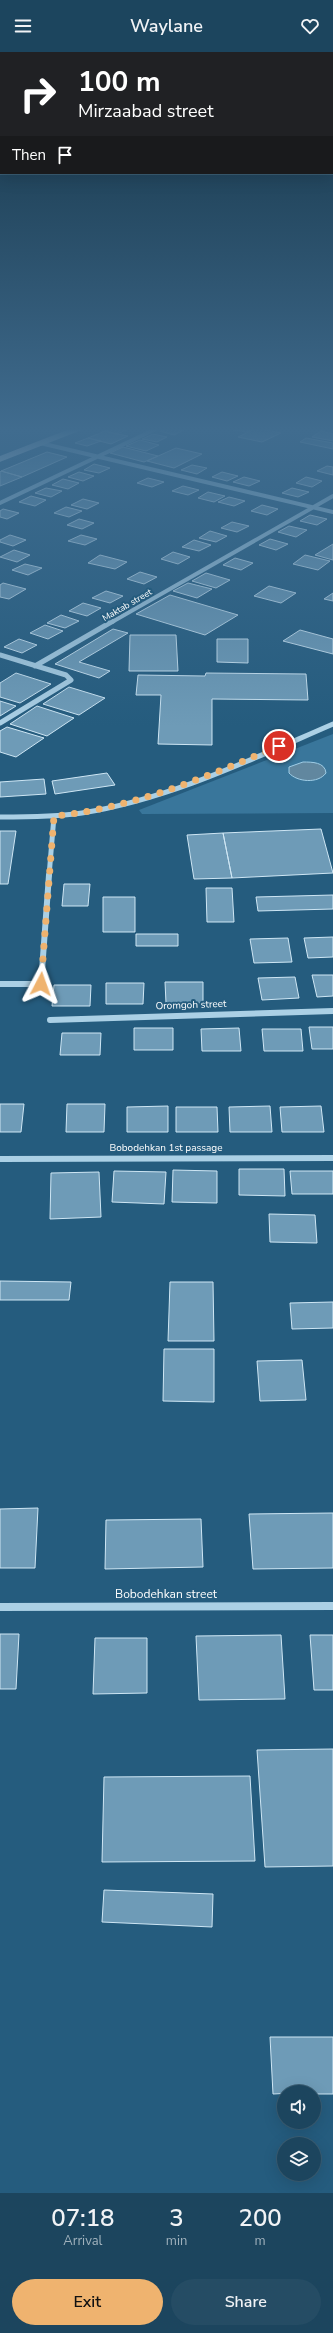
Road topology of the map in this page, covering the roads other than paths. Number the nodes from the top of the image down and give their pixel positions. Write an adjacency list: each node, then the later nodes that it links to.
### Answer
1 (278, 527): 3 (street, Maktab street)
2 (0, 655): 3 (street)
3 (35, 666): 4 (street)
4 (0, 723)
5 (333, 724): 6 (street)
6 (54, 816): 7 (street); 8 (street)
7 (0, 818)
8 (0, 984)
9 (333, 1011): 10 (street, Oromgoh street)
10 (50, 1020)
11 (333, 1158): 12 (street, Bobodehkan 1st passage)
12 (0, 1159)
13 (333, 1606): 14 (street, Bobodehkan street)
14 (0, 1607)

